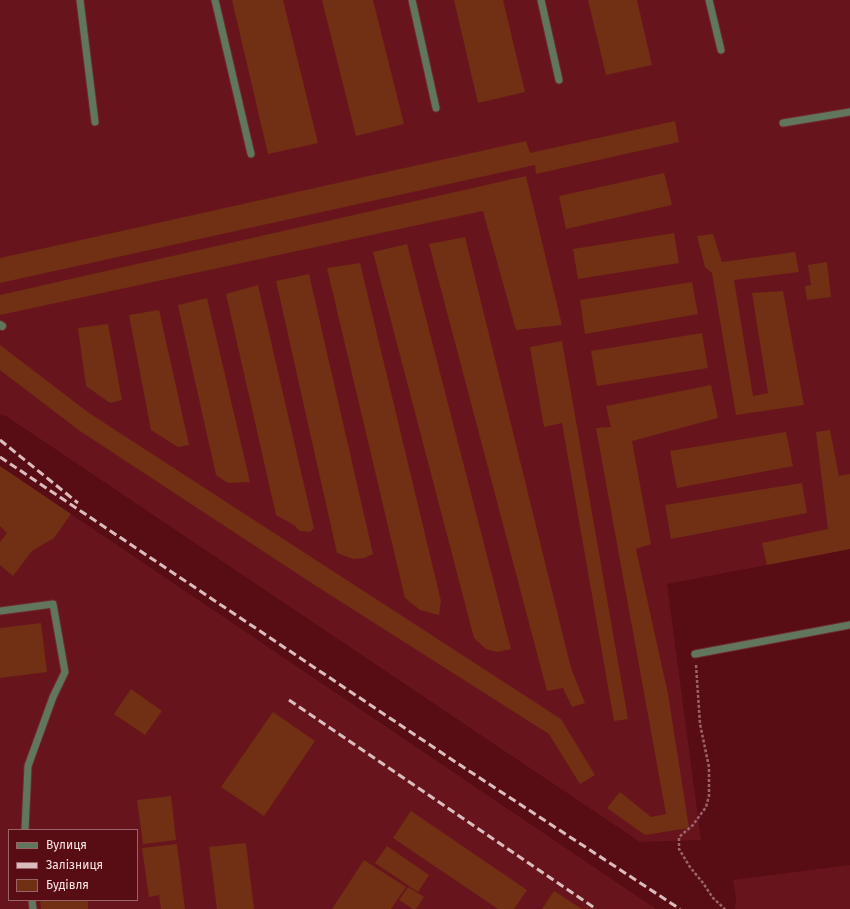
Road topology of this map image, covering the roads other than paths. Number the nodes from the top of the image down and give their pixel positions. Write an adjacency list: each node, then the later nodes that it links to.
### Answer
1 (80, 0): 10 (lane)
2 (215, 0): 12 (lane)
3 (412, 0): 8 (lane)
4 (542, 0): 7 (lane)
5 (709, 0): 6 (lane)
6 (721, 50)
7 (559, 80)
8 (436, 108)
9 (850, 112): 11 (lane)
10 (95, 122)
11 (783, 123)
12 (251, 154)
13 (0, 611): 16 (lane)
14 (850, 625): 15 (lane)
15 (695, 654)
16 (25, 829)

